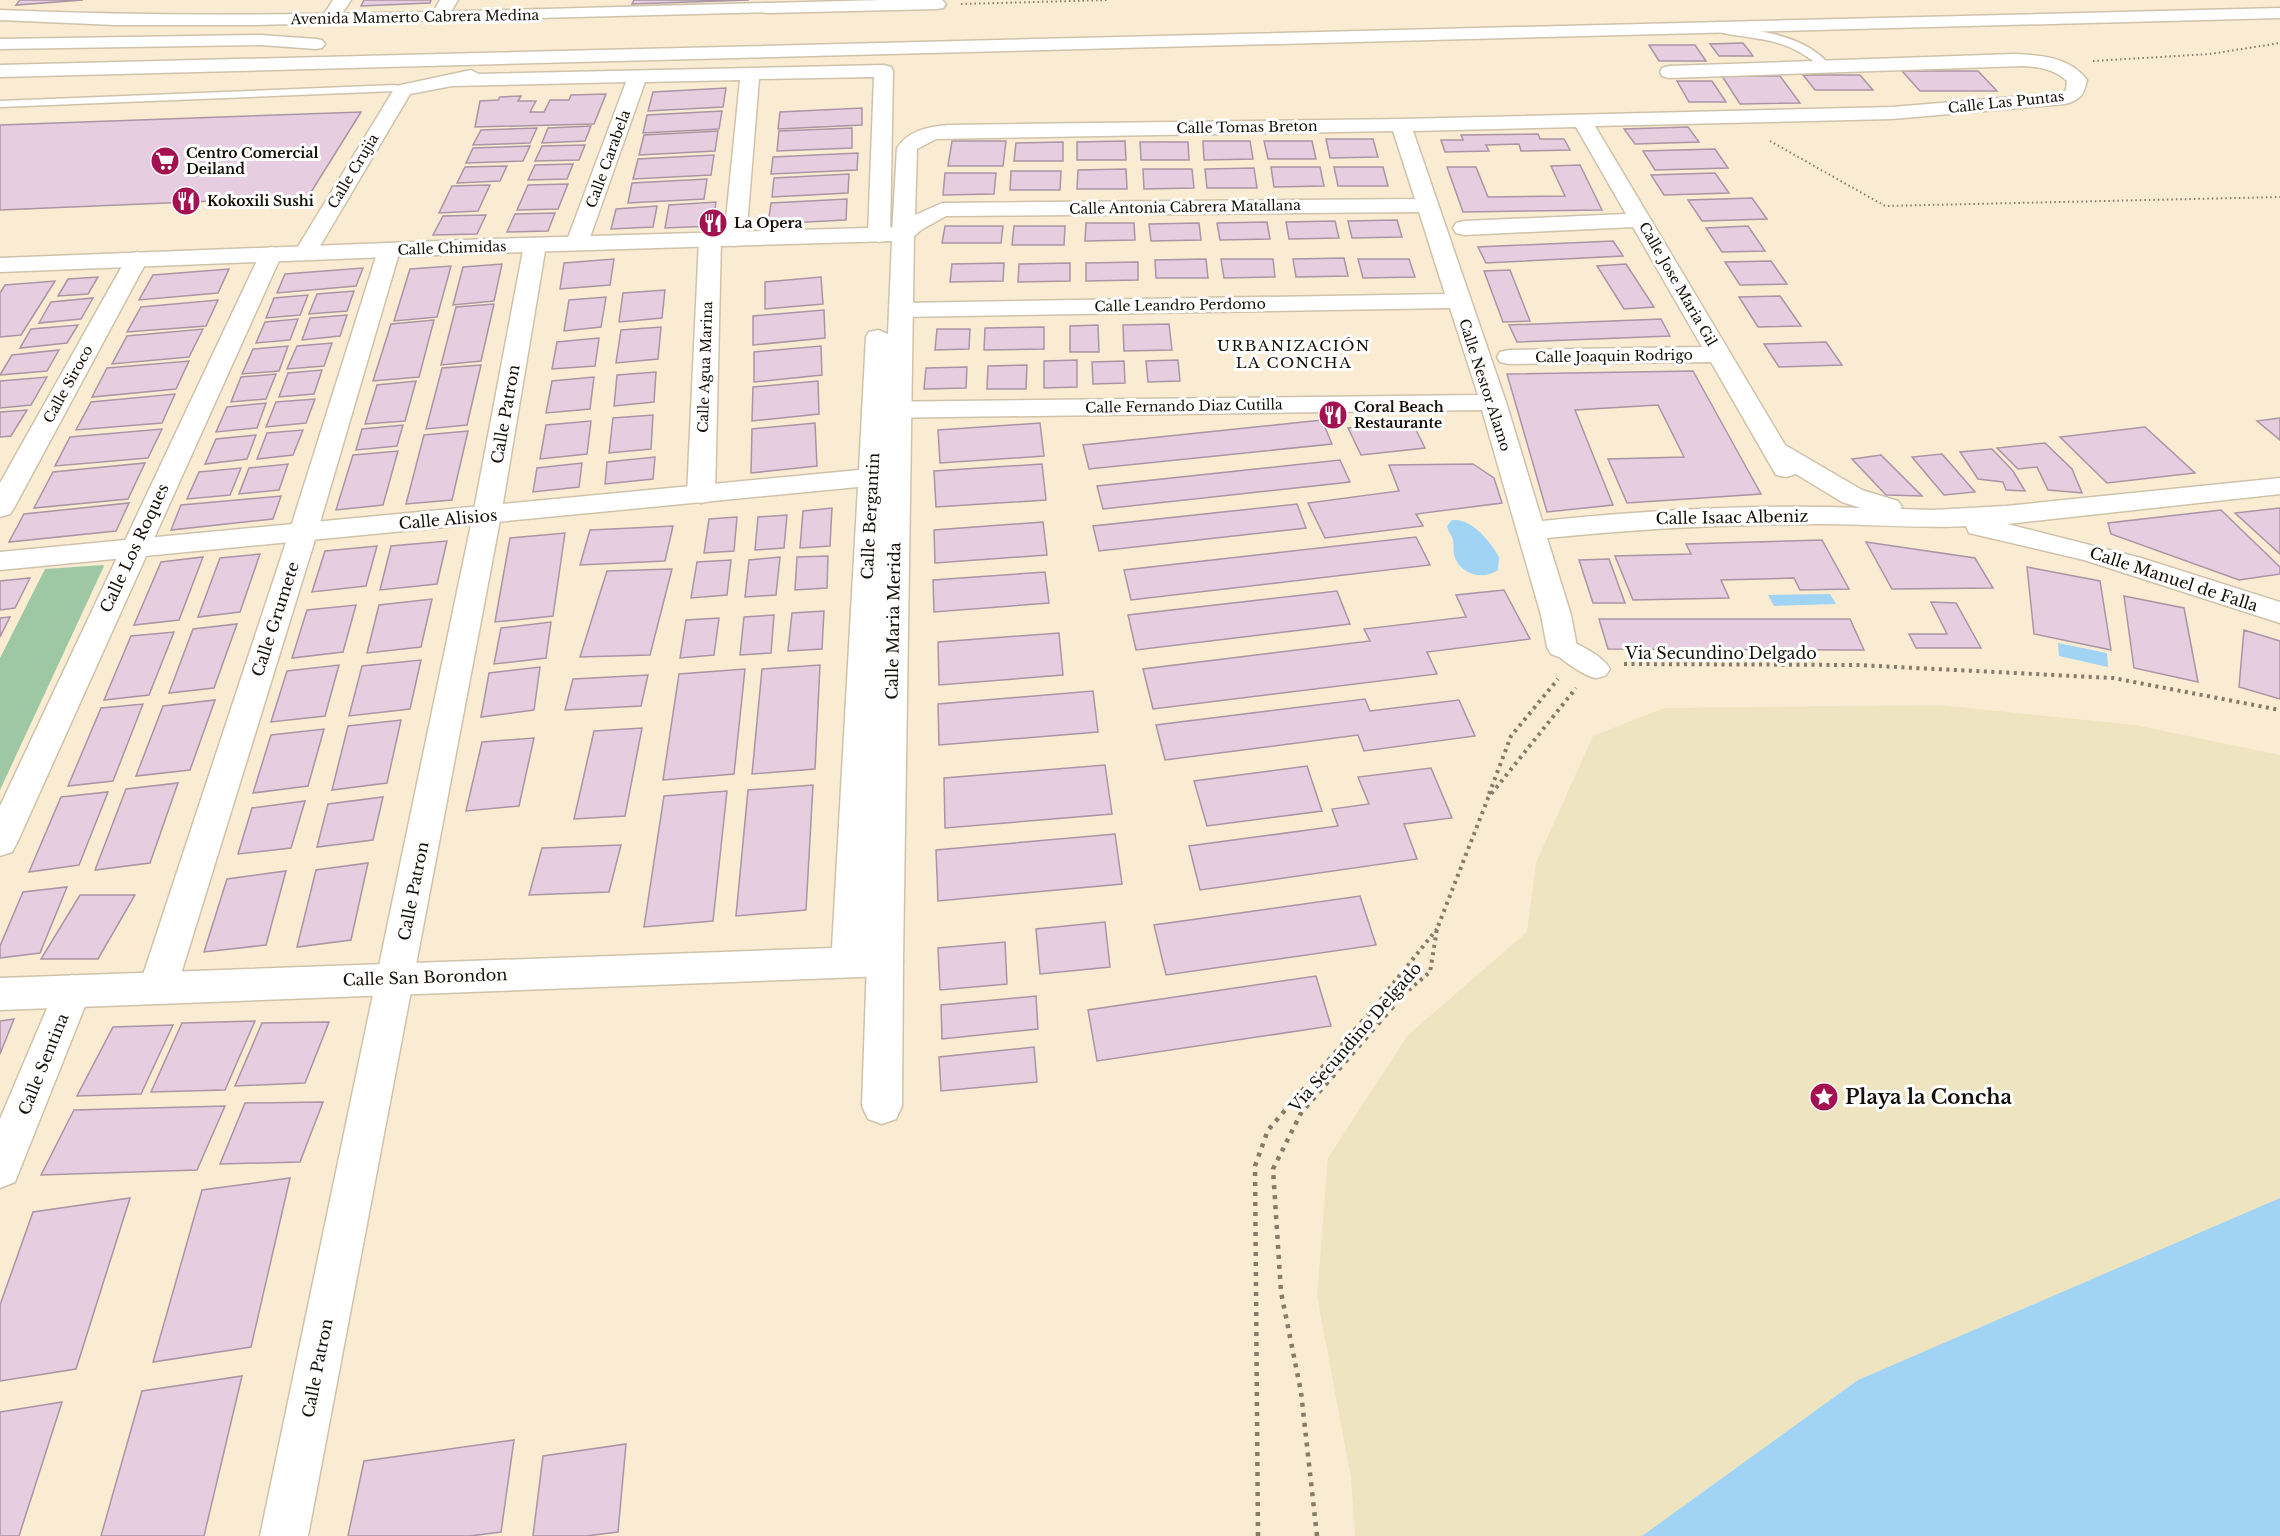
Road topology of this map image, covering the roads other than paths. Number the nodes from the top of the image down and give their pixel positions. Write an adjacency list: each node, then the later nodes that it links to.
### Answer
1 (342, 0): 9 (main road)
2 (449, 0): 8 (main road)
3 (2157, 0): 14 (main road)
4 (768, 4): 5 (main road, Avenida Mamerto Cabrera Medina); 8 (main road, Avenida Mamerto Cabrera Medina)
5 (937, 4)
6 (2280, 13): 10 (main road)
7 (0, 15): 9 (main road, Avenida Mamerto Cabrera Medina)
8 (441, 16): 9 (main road, Avenida Mamerto Cabrera Medina)
9 (330, 19)
10 (1705, 28): 15 (main road); 18 (lane)
11 (0, 37): 12 (main road)
12 (114, 41): 13 (main road); 14 (main road)
13 (0, 44)
14 (324, 45): 16 (main road)
15 (1001, 47): 17 (main road); 19 (main road)
16 (0, 53)
17 (660, 64): 23 (main road); 24 (main road)
18 (1825, 65): 20 (main road, Calle Las Puntas); 27 (main road, Calle Las Puntas)
19 (0, 71)
20 (1669, 72)
21 (750, 73): 22 (main road); 34 (main road, Calle Bergantin); 35 (main road)
22 (638, 75): 23 (main road); 37 (main road, Calle Carabela)
23 (449, 80): 25 (main road)
24 (0, 85)
25 (403, 90): 26 (lane); 40 (main road, Calle Crujia)
26 (0, 104)
27 (1581, 119): 28 (main road, Calle Tomas Breton); 32 (main road, Calle Jose Maria Gil)
28 (1401, 125): 29 (main road, Calle Tomas Breton); 30 (main road, Calle Nestor Alamo)
29 (905, 186): 31 (main road); 34 (main road)
30 (1428, 205): 31 (main road, Calle Antonia Cabrera Matallana); 44 (main road, Calle Nestor Alamo)
31 (942, 210): 34 (main road)
32 (1641, 220): 33 (main road); 46 (main road, Calle Jose Maria Gil)
33 (1464, 228)
34 (891, 234): 35 (main road, Calle Chimidas); 45 (main road); 49 (main road, Calle Bergantin)
35 (735, 239): 36 (main road, Calle Chimidas)
36 (710, 240): 37 (main road, Calle Chimidas); 53 (main road, Calle Agua Marina)
37 (577, 243): 38 (main road, Calle Chimidas)
38 (535, 245): 39 (main road, Calle Chimidas); 56 (main road, Calle Patron)
39 (389, 250): 40 (main road, Calle Chimidas); 60 (main road, Calle Grumete)
40 (305, 253): 41 (main road, Calle Chimidas)
41 (271, 254): 42 (main road, Calle Chimidas); 62 (main road, Calle Los Roques)
42 (137, 260): 43 (main road, Calle Chimidas); 55 (main road, Calle Siroco)
43 (1, 266)
44 (1458, 301): 45 (main road, Calle Leandro Perdomo); 48 (main road, Calle Nestor Alamo)
45 (901, 310): 49 (main road)
46 (1719, 354): 47 (main road, Calle Joaquin Rodrigo); 50 (main road, Calle Jose Maria Gil)
47 (1509, 357)
48 (1493, 402): 49 (main road, Calle Fernando Diaz Cutilla); 59 (main road, Calle Nestor Alamo)
49 (887, 409): 51 (main road, Calle Bergantin)
50 (1775, 450): 57 (main road, Calle Jose Maria Gil); 58 (main road, Calle Jose Maria Gil)
51 (884, 475): 53 (main road, Calle Alisios); 66 (main road, Calle Bergantin)
52 (2280, 486): 54 (main road, Calle Isaac Albeniz)
53 (701, 495): 56 (main road, Calle Alisios)
54 (2109, 504): 58 (main road, Calle Isaac Albeniz); 64 (main road)
55 (0, 508)
56 (487, 515): 60 (main road, Calle Alisios); 71 (main road, Calle Patron)
57 (1812, 515): 58 (main road, Calle Isaac Albeniz); 59 (main road, Calle Isaac Albeniz)
58 (1934, 519): 61 (main road, Calle Isaac Albeniz)
59 (1531, 531): 67 (main road, Calle Nestor Alamo)
60 (303, 532): 62 (main road, Calle Alisios); 72 (main road, Calle Grumete)
61 (2067, 545): 64 (main road, Calle Manuel de Falla)
62 (134, 548): 63 (main road, Calle Alisios); 69 (main road, Calle Los Roques)
63 (0, 561)
64 (2128, 563): 65 (main road, Calle Manuel de Falla)
65 (2280, 613)
66 (879, 638): 70 (main road, Calle Maria Merida)
67 (1562, 647): 68 (street)
68 (1598, 669)
69 (0, 843)
70 (868, 961): 71 (main road, Calle San Borondon); 75 (main road, Calle Maria Merida)
71 (396, 978): 72 (main road, Calle San Borondon); 77 (main road, Calle Patron)
72 (158, 987): 73 (main road, Calle San Borondon)
73 (72, 991): 74 (main road, Calle San Borondon); 76 (main road, Calle Sentina)
74 (0, 994)
75 (882, 1106)
76 (0, 1169)
77 (284, 1536)

